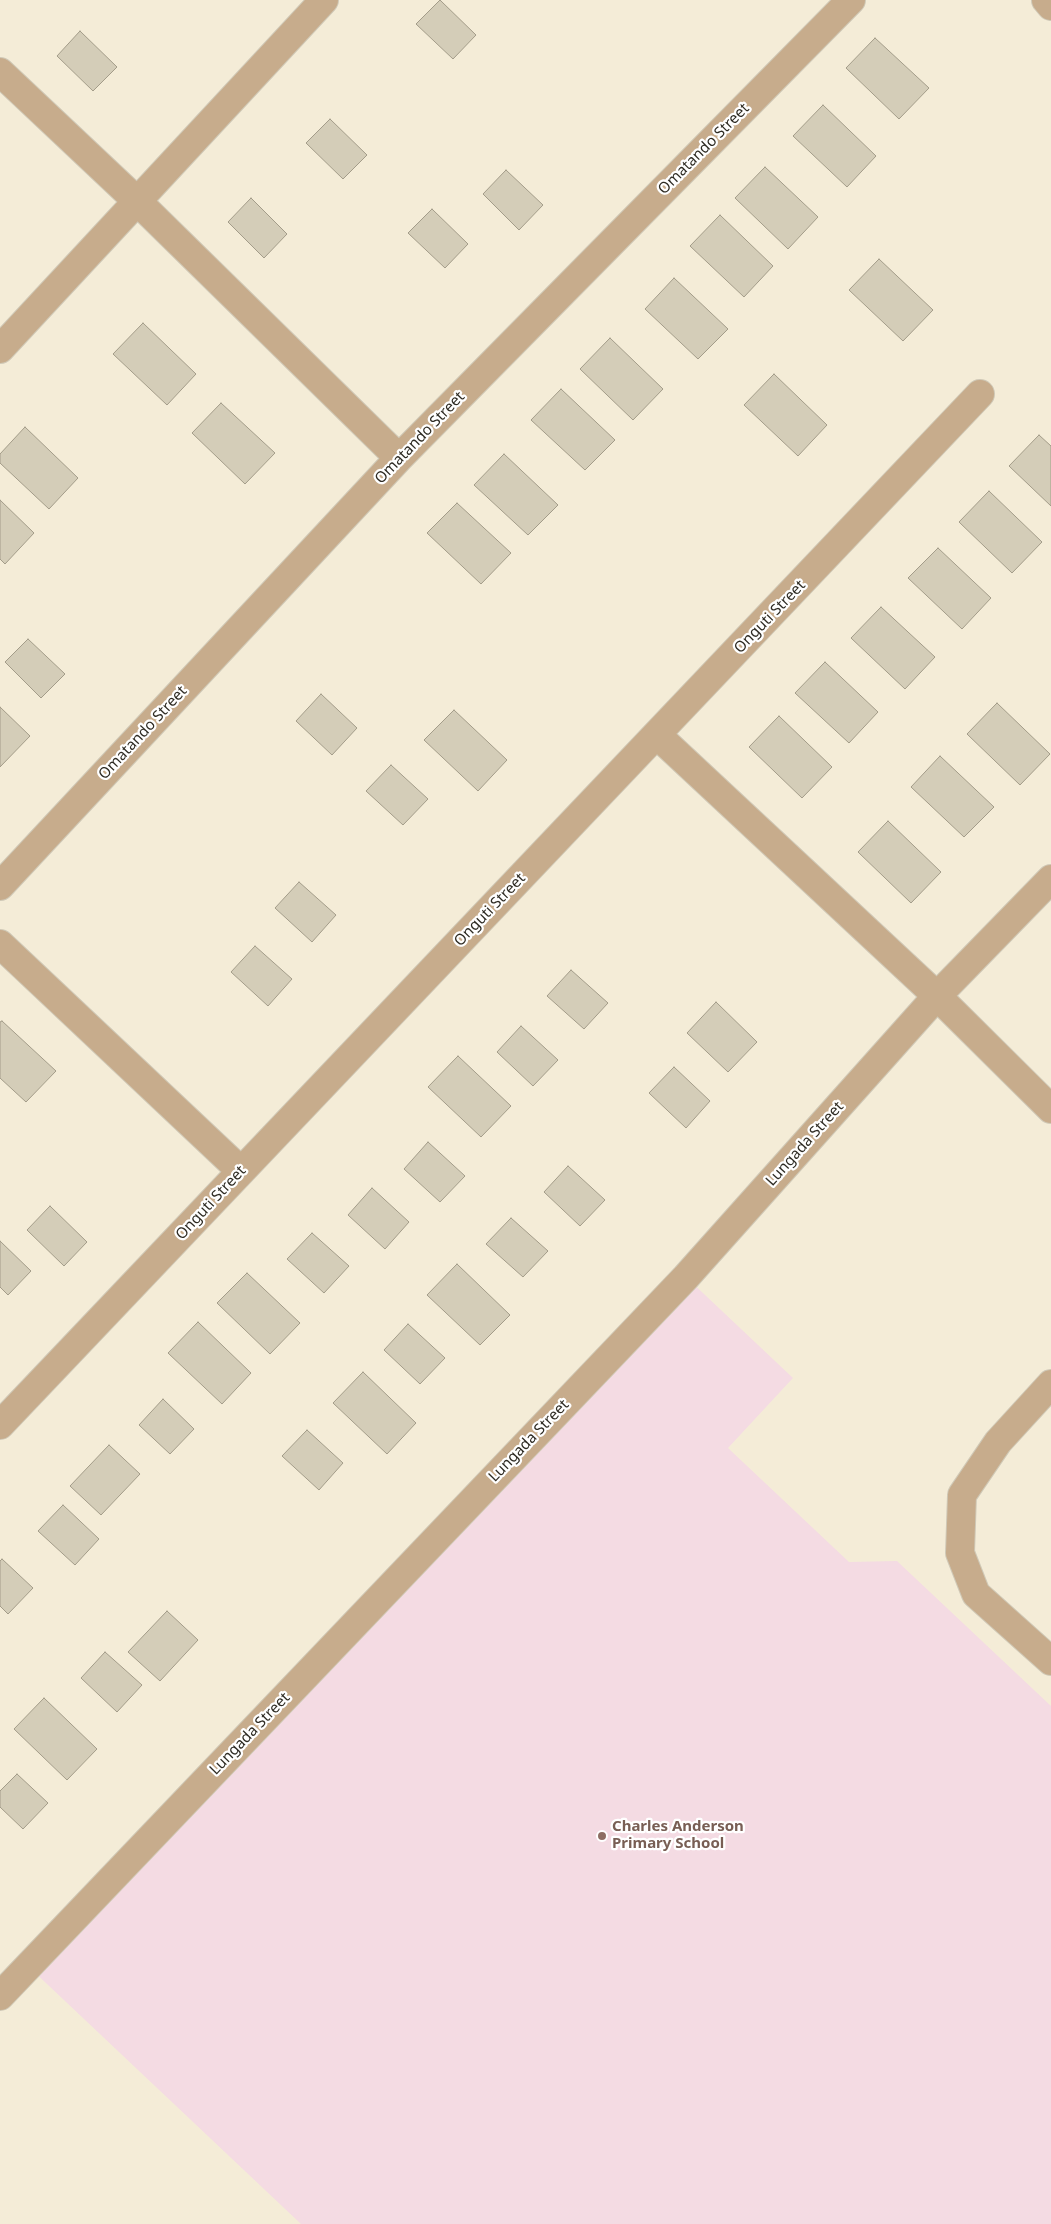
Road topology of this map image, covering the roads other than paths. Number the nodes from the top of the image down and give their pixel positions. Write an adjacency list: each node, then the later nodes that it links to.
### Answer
1 (324, 0): 6 (street)
2 (851, 0): 9 (street, Omatando Street)
3 (1046, 0): 4 (street)
4 (1051, 6)
5 (0, 72): 6 (street)
6 (137, 201): 7 (street); 9 (street)
7 (0, 349)
8 (980, 394): 10 (street, Onguti Street)
9 (399, 458): 12 (street, Omatando Street)
10 (657, 735): 14 (street); 16 (street, Onguti Street)
11 (1051, 880): 14 (street, Lungada Street)
12 (0, 886)
13 (0, 944): 16 (street)
14 (937, 996): 15 (street); 20 (street, Lungada Street)
15 (1051, 1109)
16 (241, 1171): 18 (street, Onguti Street)
17 (1051, 1384): 19 (street)
18 (0, 1425)
19 (1051, 1661)
20 (0, 1996)

